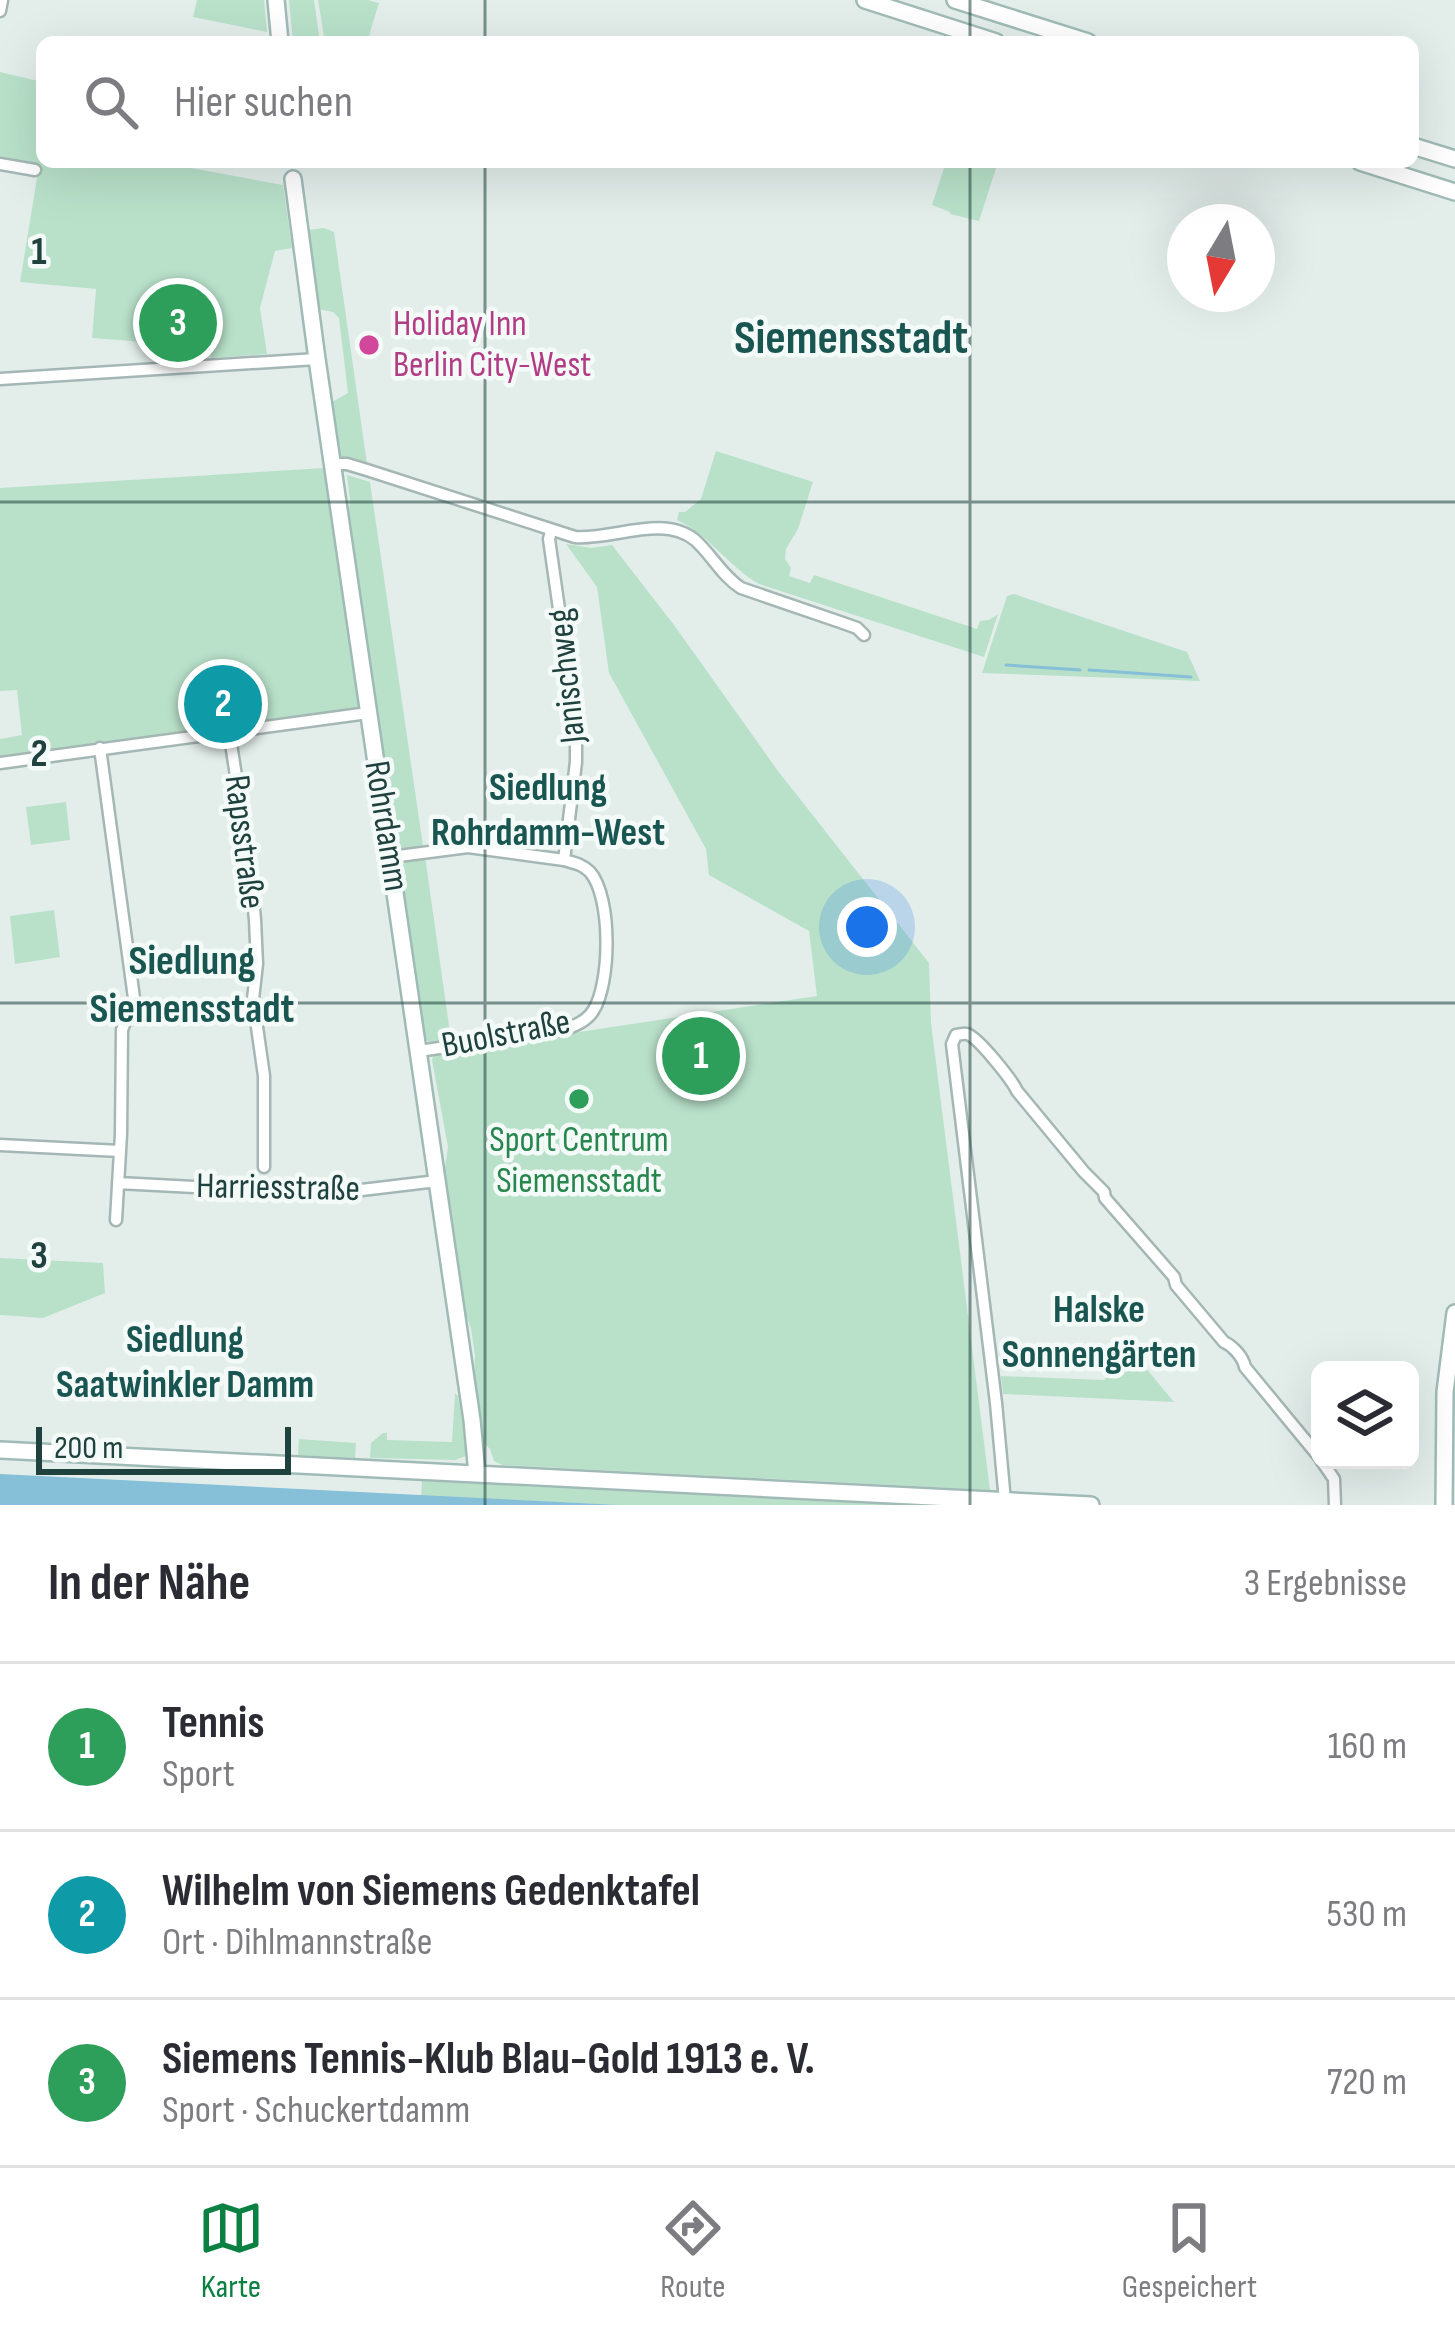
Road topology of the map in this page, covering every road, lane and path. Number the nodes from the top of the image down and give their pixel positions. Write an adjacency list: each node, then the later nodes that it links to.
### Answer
1 (2, 0): 5 (street)
2 (276, 0): 6 (main road)
3 (865, 0): 7 (main road)
4 (955, 0): 8 (main road)
5 (0, 11)
6 (279, 36)
7 (977, 36)
8 (1069, 36)
9 (1419, 148): 10 (main road)
10 (1455, 159)
11 (0, 164): 13 (street)
12 (1379, 168): 15 (main road)
13 (35, 170)
14 (293, 178): 16 (main road, Rohrdamm)
15 (1455, 192)
16 (317, 359): 17 (street); 18 (main road, Rohrdamm)
17 (0, 379)
18 (333, 464): 19 (street); 21 (main road, Rohrdamm)
19 (551, 531): 20 (street); 26 (street, Janischweg)
20 (864, 635)
21 (368, 713): 22 (street); 25 (main road, Rohrdamm)
22 (229, 731): 23 (street); 30 (street, Rapsstraße)
23 (100, 748): 24 (street); 29 (street)
24 (0, 763)
25 (391, 857): 26 (street); 27 (main road, Rohrdamm)
26 (564, 860): 27 (street, Buolstraße)
27 (419, 1052): 31 (main road, Rohrdamm)
28 (0, 1145): 29 (street)
29 (120, 1151): 32 (street)
30 (263, 1180): 31 (street, Harriesstraße); 32 (street, Harriesstraße)
31 (437, 1180): 38 (main road, Rohrdamm)
32 (118, 1183): 33 (street)
33 (116, 1220)
34 (1455, 1313): 42 (main road)
35 (1311, 1447): 39 (street)
36 (0, 1450): 38 (main road)
37 (1328, 1469): 41 (street)
38 (477, 1474): 39 (main road)
39 (1005, 1501): 40 (main road)
40 (1091, 1505)
41 (1335, 1505)
42 (1444, 1505)

